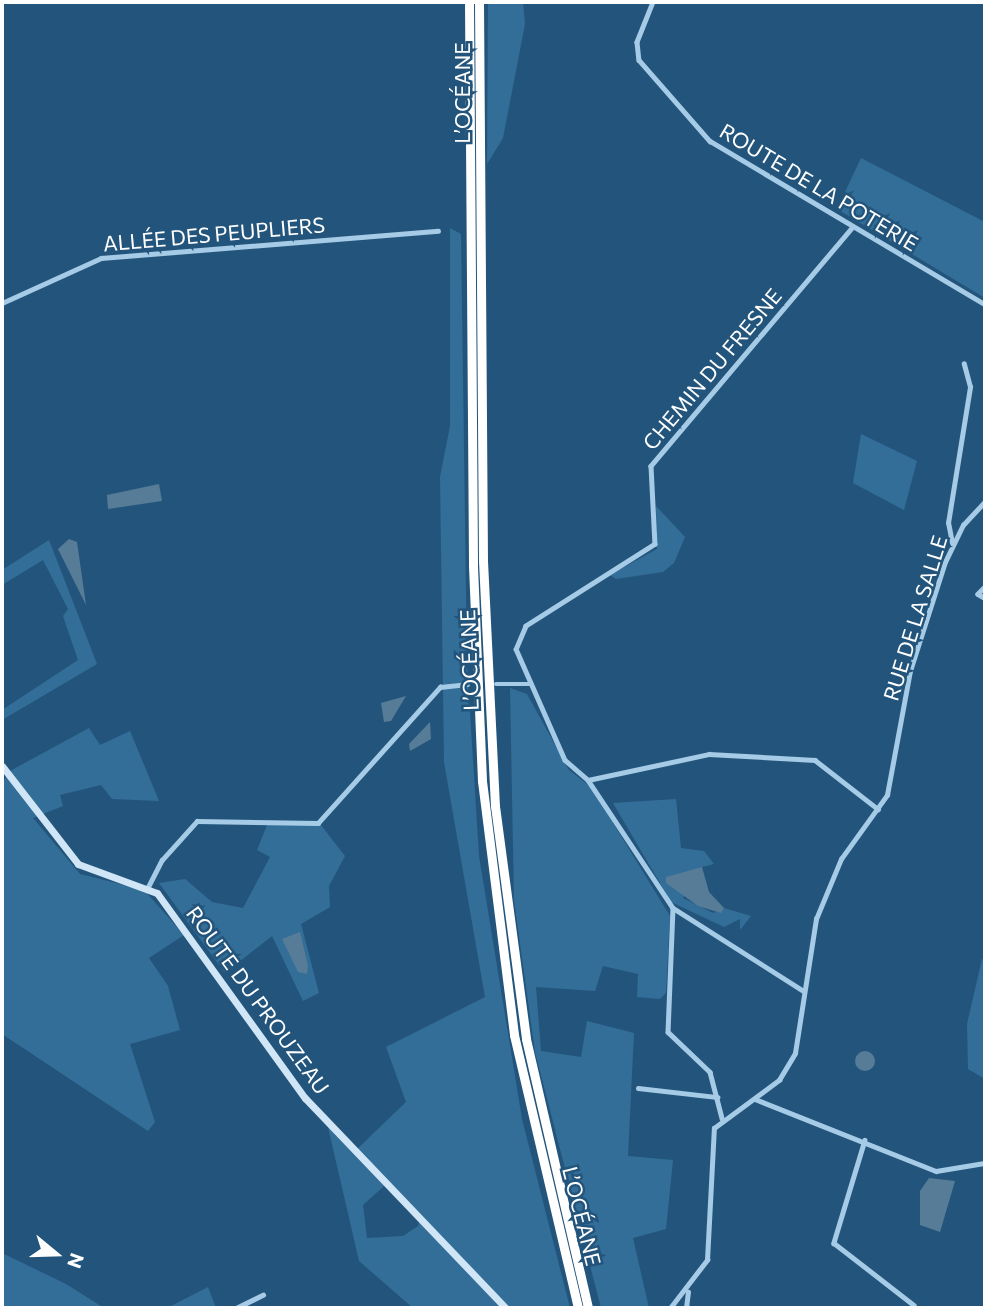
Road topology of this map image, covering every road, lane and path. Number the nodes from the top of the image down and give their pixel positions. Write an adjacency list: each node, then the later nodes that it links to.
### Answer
1 (469, 2): 33 (highway, L’OCÉANE)
2 (479, 2): 34 (highway, L’OCÉANE)
3 (653, 2): 4 (street, ROUTE DE LA POTERIE)
4 (853, 227): 7 (street, ROUTE DE LA POTERIE); 15 (street, CHEMIN DU FRESNE)
5 (438, 231): 6 (street, ALLÉE DES PEUPLIERS)
6 (2, 303)
7 (985, 304)
8 (964, 365): 10 (street)
9 (985, 501): 10 (street, RUE DE LA SALLE)
10 (952, 543): 18 (street, RUE DE LA SALLE)
11 (985, 587): 12 (street)
12 (985, 598)
13 (467, 684): 19 (street)
14 (496, 684): 15 (street)
15 (529, 684): 17 (street, CHEMIN DU FRESNE)
16 (2, 766): 19 (street, ROUTE DU PROUZEAU)
17 (589, 780): 18 (street); 20 (street, CHEMIN DU FRESNE)
18 (878, 809): 21 (street, RUE DE LA SALLE)
19 (148, 887): 31 (street, ROUTE DU PROUZEAU)
20 (673, 908): 21 (street); 23 (street)
21 (804, 991): 24 (street, RUE DE LA SALLE)
22 (638, 1088): 23 (street)
23 (717, 1097): 25 (street)
24 (755, 1099): 25 (street, RUE DE LA SALLE); 26 (street)
25 (722, 1118): 28 (street)
26 (865, 1140): 27 (street); 30 (street)
27 (985, 1163)
28 (688, 1292): 35 (street); 36 (street)
29 (263, 1296): 32 (street)
30 (914, 1305)
31 (502, 1307)
32 (236, 1308)
33 (578, 1308)
34 (588, 1308)
35 (670, 1308)
36 (686, 1308)

